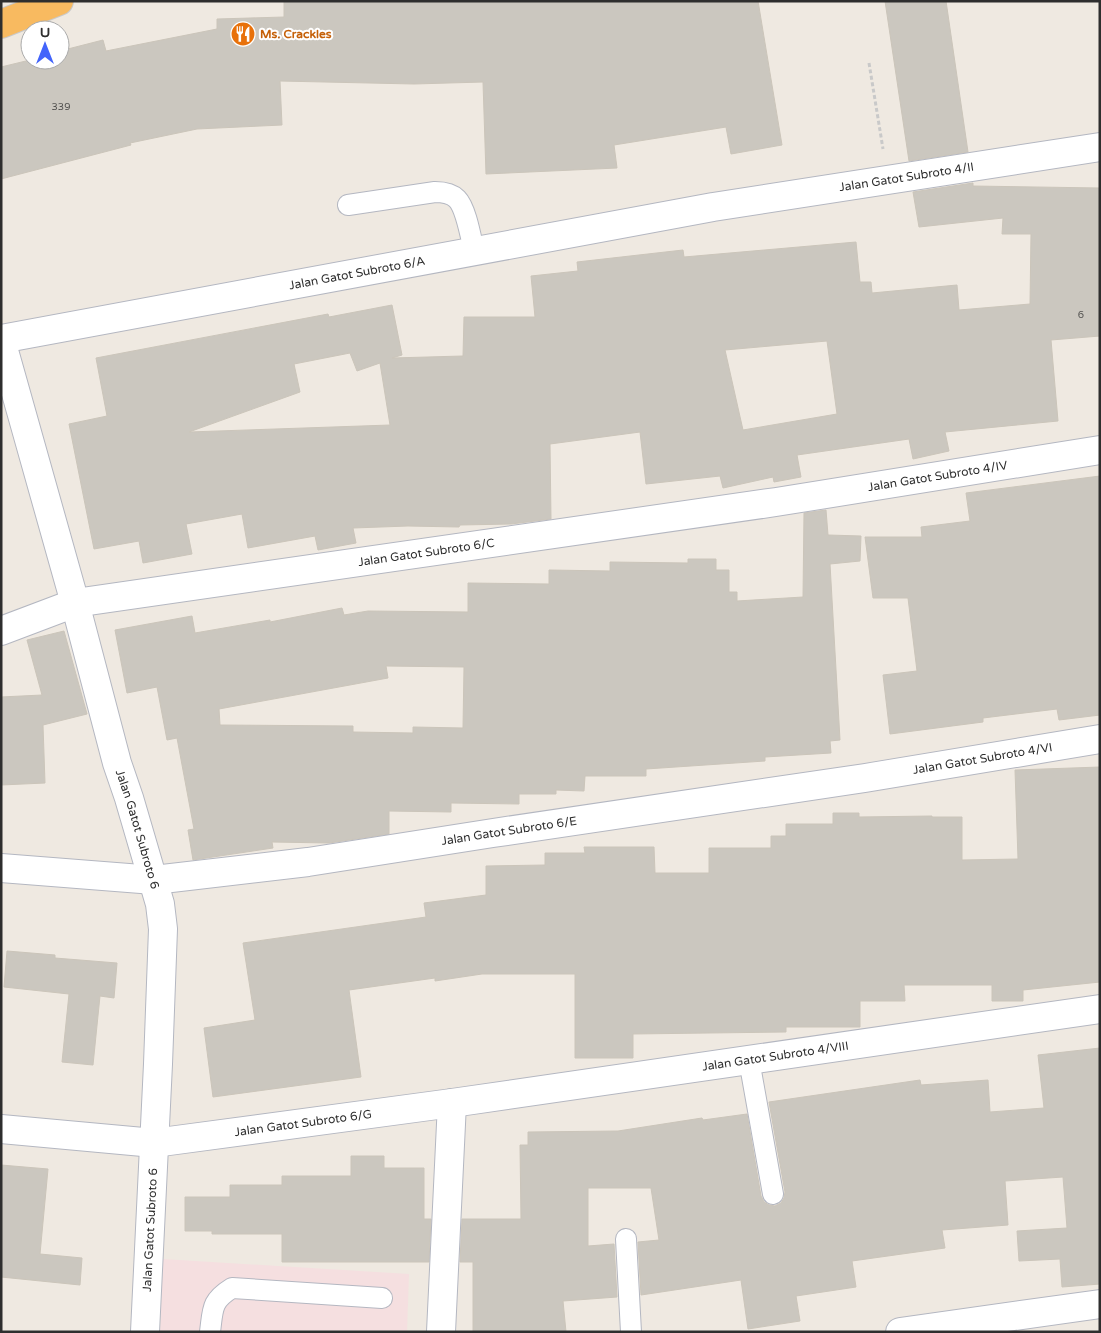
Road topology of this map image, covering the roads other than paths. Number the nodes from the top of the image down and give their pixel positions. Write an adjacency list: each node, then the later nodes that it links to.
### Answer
1 (59, 1): 2 (highway)
2 (1, 24)
3 (1100, 147): 5 (street, Jalan Gatot Subroto 4/II)
4 (348, 205): 6 (lane)
5 (713, 208): 6 (street, Jalan Gatot Subroto 6/A)
6 (474, 251): 7 (street, Jalan Gatot Subroto 6/A)
7 (1, 340): 10 (street, Jalan Gatot Subroto 6)
8 (1100, 450): 9 (street, Jalan Gatot Subroto 4/IV)
9 (776, 502): 10 (street, Jalan Gatot Subroto 6/C)
10 (75, 603): 11 (street, Jalan Gatot Subroto 6/C); 15 (street, Jalan Gatot Subroto 6)
11 (1, 631)
12 (1100, 739): 13 (street, Jalan Gatot Subroto 4/VI)
13 (865, 778): 15 (street, Jalan Gatot Subroto 6/E)
14 (1, 868): 15 (street, Jalan Gatot Subroto 6/E)
15 (154, 880): 20 (street, Jalan Gatot Subroto 6)
16 (1100, 1009): 17 (street, Jalan Gatot Subroto 4/VIII)
17 (750, 1060): 18 (street, Jalan Gatot Subroto 4/VIII); 21 (lane)
18 (452, 1103): 20 (street, Jalan Gatot Subroto 6/G); 27 (street)
19 (1, 1130): 20 (street, Jalan Gatot Subroto 6/G)
20 (154, 1143): 25 (street, Jalan Gatot Subroto 6)
21 (773, 1194)
22 (626, 1239): 28 (lane)
23 (382, 1298): 26 (lane)
24 (1100, 1304): 29 (street)
25 (144, 1332)
26 (210, 1332)
27 (441, 1332)
28 (632, 1332)
29 (900, 1332)

